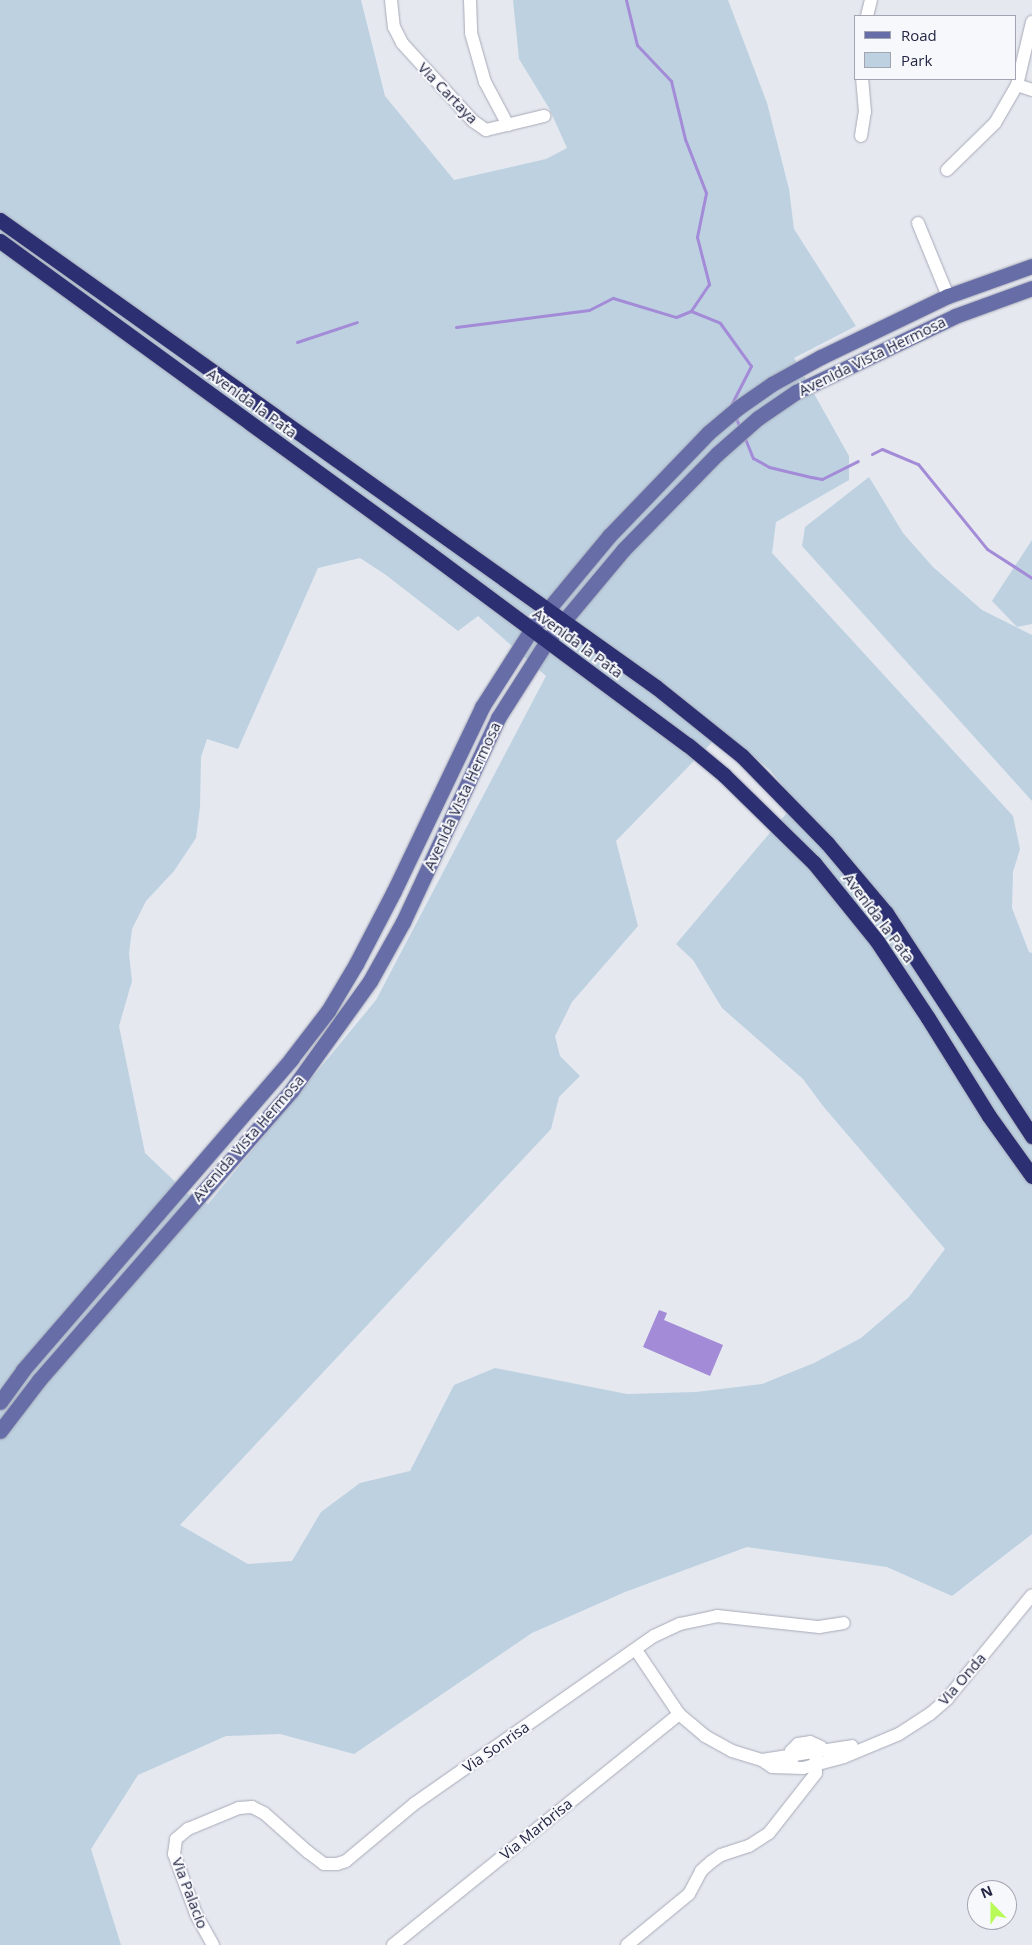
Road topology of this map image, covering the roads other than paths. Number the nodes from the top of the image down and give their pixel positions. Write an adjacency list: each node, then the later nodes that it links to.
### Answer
1 (391, 0): 10 (street, Via Cartaya)
2 (470, 0): 10 (street)
3 (871, 0): 4 (street)
4 (867, 15)
5 (1032, 22): 7 (street)
6 (862, 80): 11 (street)
7 (1017, 85): 8 (street); 12 (street)
8 (1032, 90)
9 (544, 116): 10 (street, Via Cartaya)
10 (508, 125)
11 (861, 136)
12 (947, 170)
13 (0, 220): 19 (highway, Avenida la Pata)
14 (918, 223): 18 (street)
15 (0, 240): 21 (highway, Avenida la Pata)
16 (1032, 266): 18 (main road, Avenida Vista Hermosa)
17 (1032, 288): 20 (main road, Avenida Vista Hermosa)
18 (948, 296): 19 (main road, Avenida Vista Hermosa)
19 (547, 609): 20 (highway, Avenida la Pata); 21 (main road, Avenida Vista Hermosa)
20 (564, 621): 22 (main road, Avenida Vista Hermosa); 23 (highway, Avenida la Pata)
21 (531, 630): 22 (highway, Avenida la Pata); 25 (main road, Avenida Vista Hermosa)
22 (547, 641): 24 (highway, Avenida la Pata); 26 (main road, Avenida Vista Hermosa)
23 (1032, 1136)
24 (1032, 1176)
25 (0, 1402)
26 (0, 1431)
27 (1032, 1595): 31 (street, Via Onda)
28 (844, 1623): 29 (street, Via Sonrisa)
29 (636, 1650): 30 (street, Via Onda); 37 (street, Via Sonrisa)
30 (679, 1714): 34 (street, Via Onda); 39 (street, Via Marbrisa)
31 (877, 1743): 32 (street, Via Onda); 35 (street, Via Onda)
32 (815, 1749): 33 (street, Via Onda); 35 (street)
33 (791, 1755): 34 (street, Via Onda); 36 (street)
34 (762, 1760): 36 (street, Via Onda)
35 (816, 1766): 36 (street, Via Onda); 40 (street)
36 (793, 1768)
37 (176, 1839): 38 (street, Via Palacio)
38 (212, 1945)
39 (393, 1945)
40 (629, 1945)

